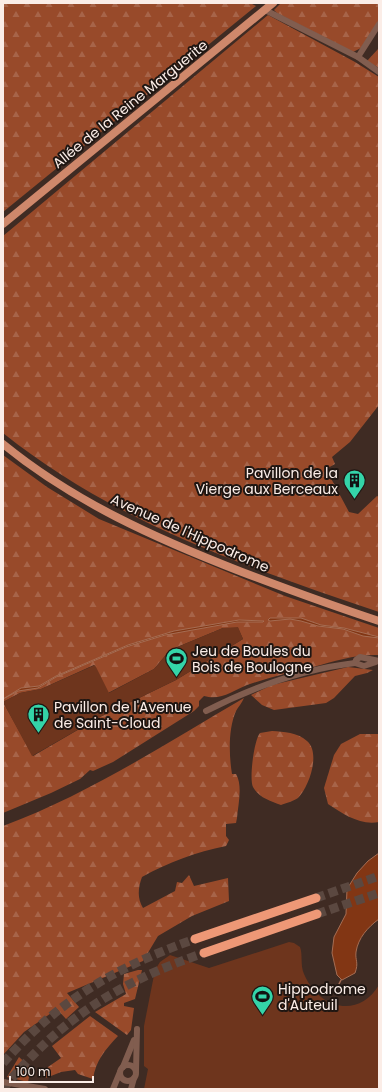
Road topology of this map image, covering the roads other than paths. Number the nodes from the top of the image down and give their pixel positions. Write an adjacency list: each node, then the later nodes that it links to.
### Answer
1 (273, 3): 2 (main road, Allée de la Reine Marguerite)
2 (265, 10): 4 (street); 6 (main road, Allée de la Reine Marguerite)
3 (379, 24): 4 (street)
4 (358, 57): 5 (street)
5 (379, 72)
6 (3, 224)
7 (3, 444): 8 (main road, Avenue de l'Hippodrome)
8 (379, 621)
9 (378, 662): 10 (street)
10 (206, 711)
11 (316, 898): 13 (highway)
12 (317, 914): 14 (highway)
13 (195, 939)
14 (204, 953)
15 (137, 1029): 16 (street)
16 (135, 1037): 17 (street); 18 (street)
17 (121, 1070): 18 (street); 19 (street); 22 (street)
18 (136, 1071): 19 (street)
19 (134, 1078): 23 (street)
20 (3, 1082): 21 (street)
21 (45, 1089)
22 (114, 1089)
23 (131, 1089)

